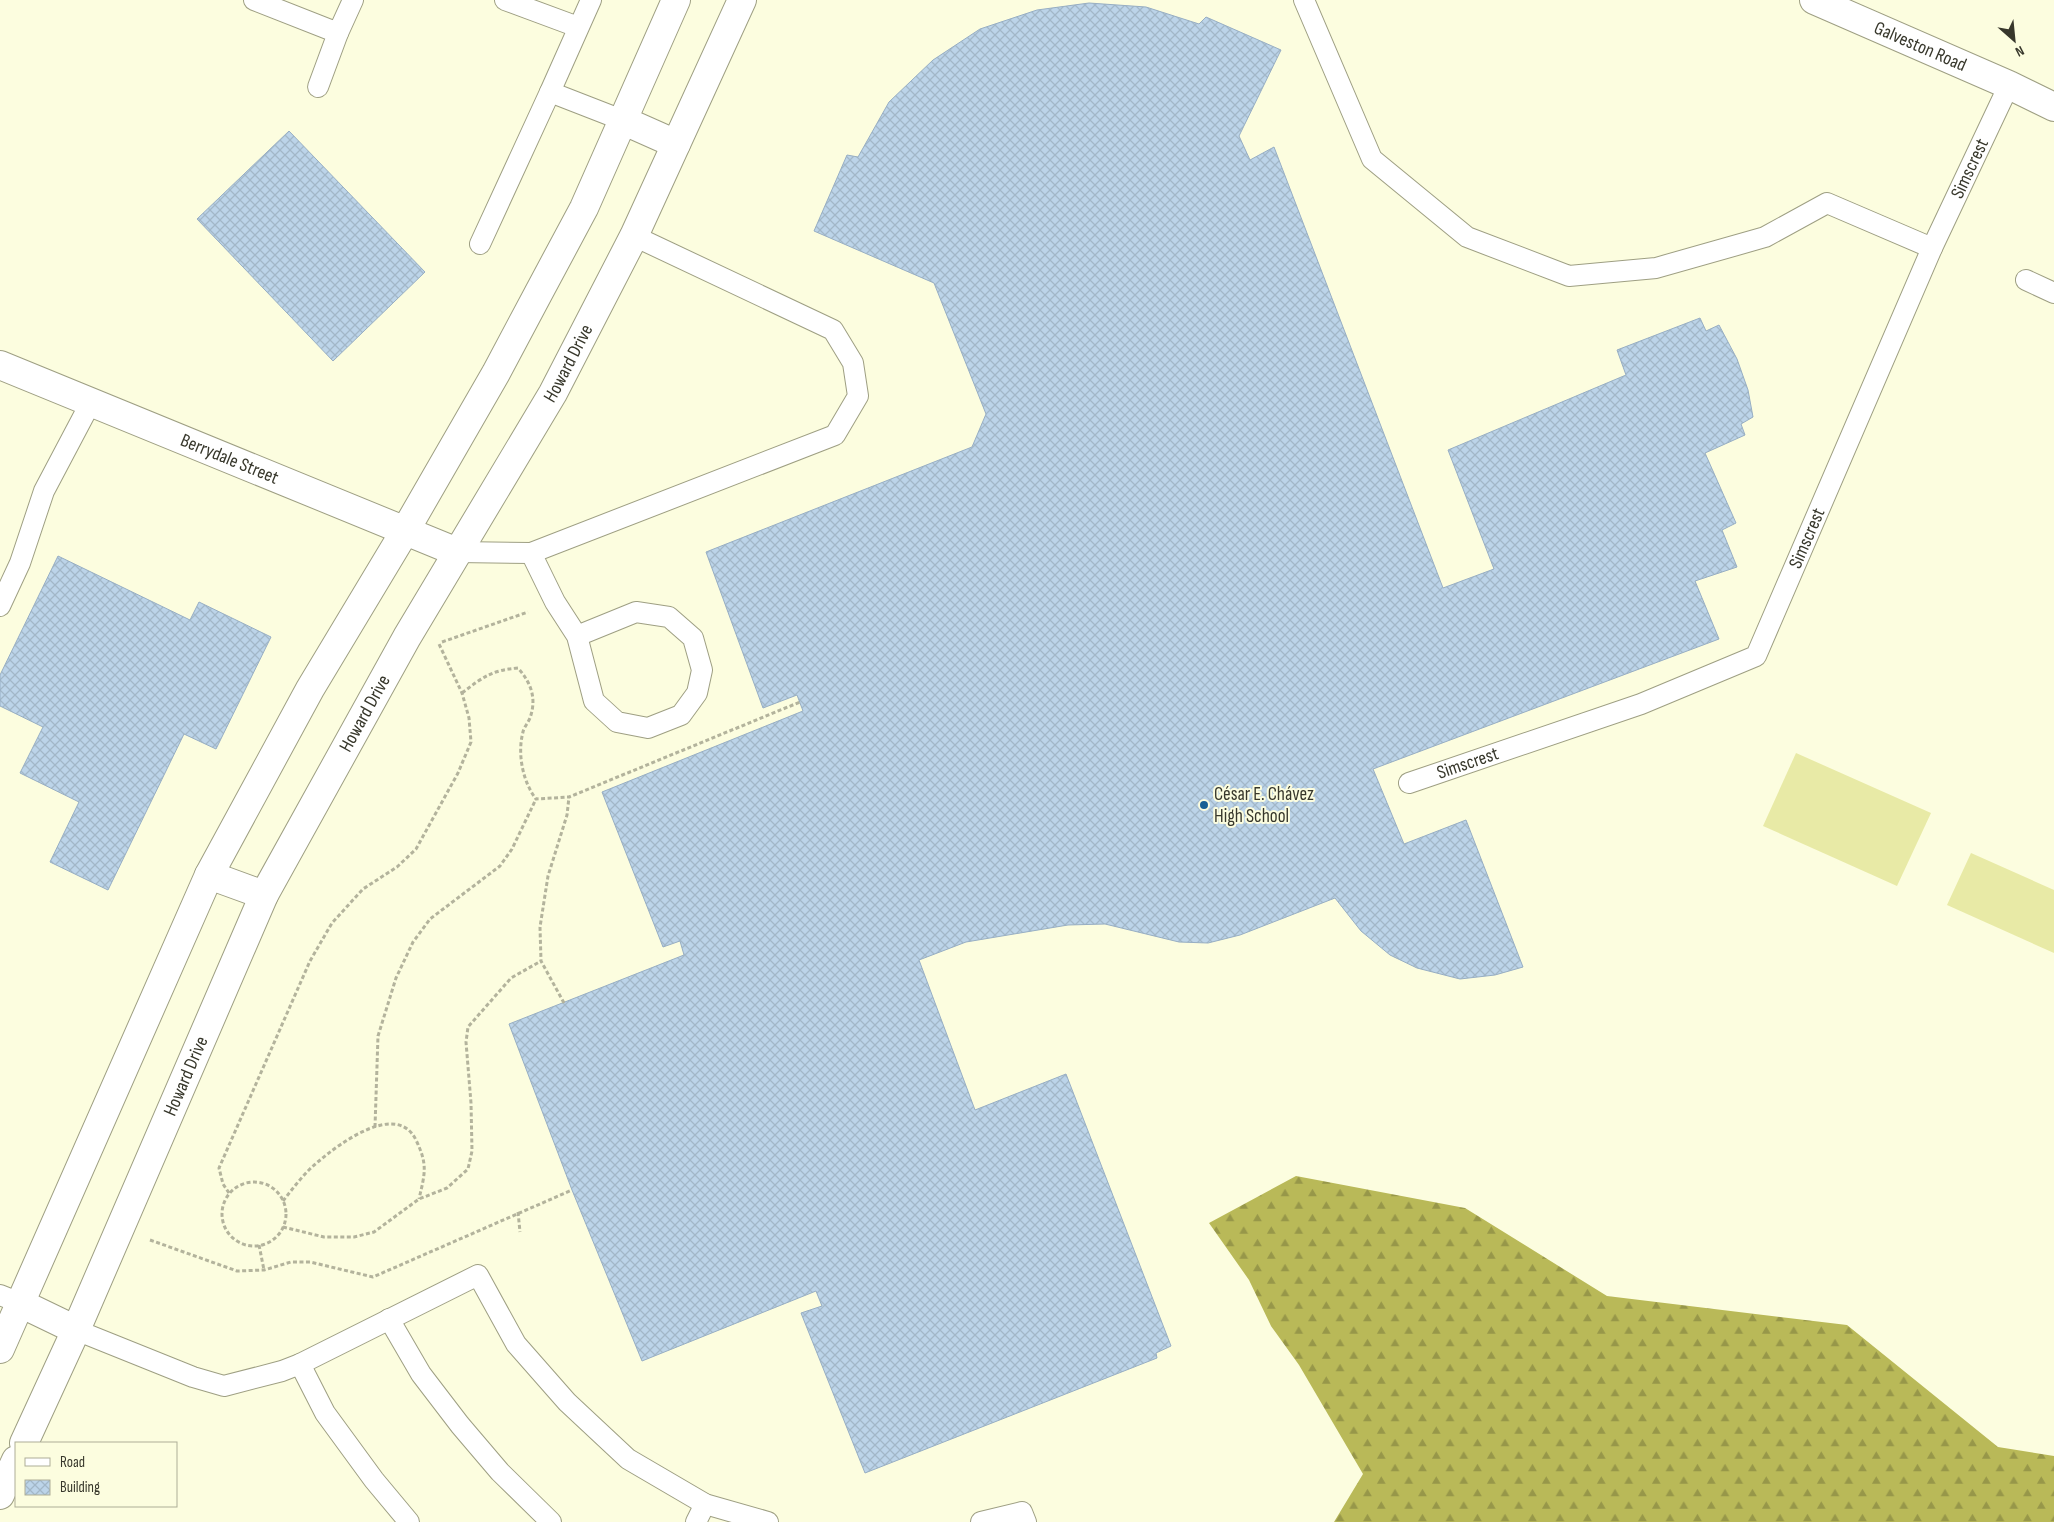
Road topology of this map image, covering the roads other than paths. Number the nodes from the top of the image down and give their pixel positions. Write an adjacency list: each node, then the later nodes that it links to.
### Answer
1 (254, 0): 10 (lane)
2 (353, 0): 10 (lane)
3 (505, 0): 9 (lane)
4 (676, 0): 15 (main road)
5 (742, 0): 16 (main road, Howard Drive)
6 (1304, 0): 19 (lane)
7 (1814, 0): 11 (main road, Galveston Road)
8 (583, 3): 9 (lane)
9 (578, 27): 13 (lane)
10 (338, 33): 12 (lane)
11 (2008, 85): 14 (main road, Galveston Road); 19 (lane, Simscrest)
12 (318, 87)
13 (550, 92): 15 (lane); 18 (lane)
14 (2054, 107)
15 (622, 120): 16 (main road); 24 (main road)
16 (676, 144): 17 (main road, Howard Drive)
17 (634, 236): 25 (main road, Howard Drive); 26 (lane)
18 (480, 244)
19 (1932, 248): 29 (lane, Simscrest)
20 (2026, 280): 21 (lane)
21 (2054, 292)
22 (0, 366): 23 (main road, Berrydale Street)
23 (91, 402): 24 (main road, Berrydale Street); 27 (lane)
24 (405, 531): 25 (main road, Berrydale Street); 30 (main road)
25 (457, 552): 26 (lane); 31 (main road, Howard Drive)
26 (531, 553): 28 (lane)
27 (0, 606)
28 (577, 636): 28 (lane)
29 (1409, 783)
30 (209, 875): 31 (main road); 32 (main road)
31 (264, 894): 34 (main road, Howard Drive)
32 (10, 1299): 34 (main road); 35 (main road)
33 (389, 1319): 36 (lane); 40 (lane); 42 (lane)
34 (76, 1330): 36 (lane); 37 (main road, Howard Drive)
35 (0, 1349)
36 (300, 1364): 41 (lane)
37 (24, 1442)
38 (15, 1462): 39 (main road)
39 (0, 1495)
40 (701, 1513): 43 (lane)
41 (409, 1522)
42 (551, 1522)
43 (768, 1522)
44 (981, 1522): 45 (lane)
45 (1026, 1522)

